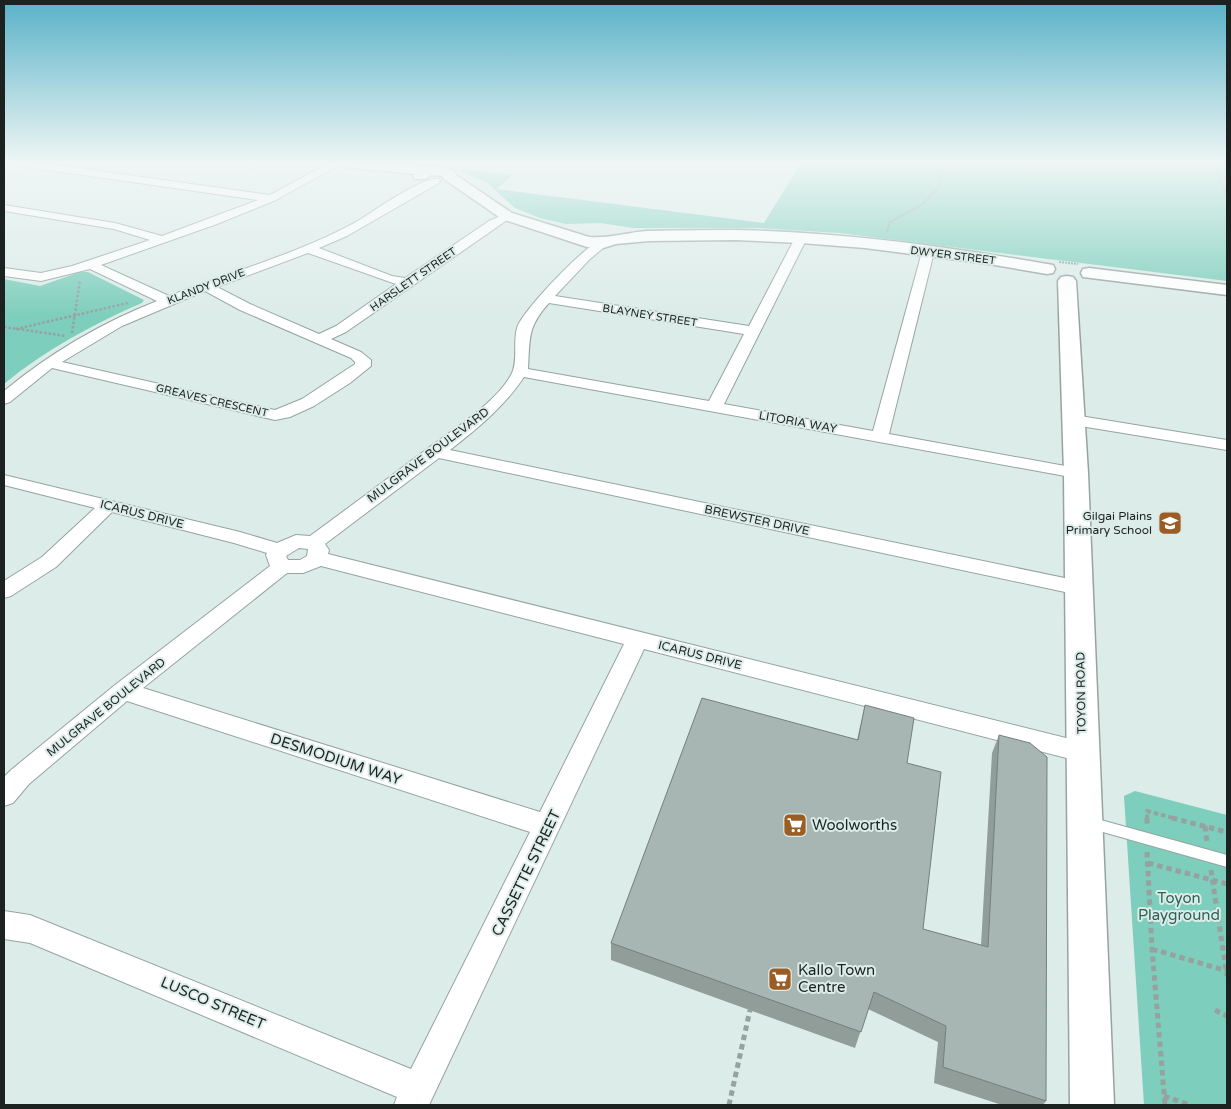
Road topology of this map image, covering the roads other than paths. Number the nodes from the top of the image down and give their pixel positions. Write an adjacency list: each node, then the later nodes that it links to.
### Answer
1 (46, 215): 7 (street)
2 (231, 215): 7 (street)
3 (372, 215): 8 (street, KLANDY DRIVE)
4 (507, 216): 5 (street, DWYER STREET); 14 (street, HARSLETT STREET)
5 (597, 235): 6 (street, DWYER STREET); 10 (street, MULGRAVE BOULEVARD); 10 (street)
6 (801, 238): 9 (street, DWYER STREET); 19 (street)
7 (161, 240): 11 (street)
8 (307, 248): 14 (street); 15 (street, KLANDY DRIVE)
9 (928, 252): 13 (street, DWYER STREET); 26 (street)
10 (586, 257): 18 (street, MULGRAVE BOULEVARD)
11 (90, 264): 12 (street); 17 (street)
12 (4, 272)
13 (1068, 274): 16 (street, DWYER STREET); 25 (street, TOYON ROAD)
14 (408, 283): 20 (street, HARSLETT STREET)
15 (204, 286): 17 (street, KLANDY DRIVE); 20 (street, GREAVES CRESCENT)
16 (1227, 290)
17 (162, 298): 21 (street, KLANDY DRIVE)
18 (548, 299): 19 (street, BLAYNEY STREET); 22 (street, MULGRAVE BOULEVARD)
19 (753, 331): 24 (street)
20 (318, 340): 21 (street, GREAVES CRESCENT)
21 (49, 363): 23 (street, KLANDY DRIVE)
22 (520, 372): 24 (street, LITORIA WAY); 28 (street, MULGRAVE BOULEVARD)
23 (4, 399)
24 (714, 407): 26 (street, LITORIA WAY)
25 (1074, 420): 27 (street); 29 (street, TOYON ROAD)
26 (880, 437): 29 (street, LITORIA WAY)
27 (1227, 445)
28 (436, 450): 32 (street, MULGRAVE BOULEVARD); 34 (street, BREWSTER DRIVE)
29 (1076, 473): 34 (street, TOYON ROAD)
30 (4, 480): 31 (street, ICARUS DRIVE)
31 (108, 506): 33 (street, ICARUS DRIVE); 35 (street)
32 (316, 550): 33 (street, MULGRAVE BOULEVARD); 36 (street, ICARUS DRIVE)
33 (281, 558): 37 (street, MULGRAVE BOULEVARD)
34 (1079, 588): 38 (street, TOYON ROAD)
35 (4, 591)
36 (638, 639): 38 (street, ICARUS DRIVE); 41 (street, CASSETTE STREET)
37 (123, 691): 39 (street, MULGRAVE BOULEVARD); 41 (street, DESMODIUM WAY)
38 (1082, 752): 40 (street, TOYON ROAD)
39 (4, 796)
40 (1084, 822): 42 (lane); 45 (street, TOYON ROAD)
41 (548, 826): 44 (street, CASSETTE STREET)
42 (1227, 861)
43 (4, 924): 44 (street, LUSCO STREET)
44 (415, 1097)
45 (1092, 1105)

